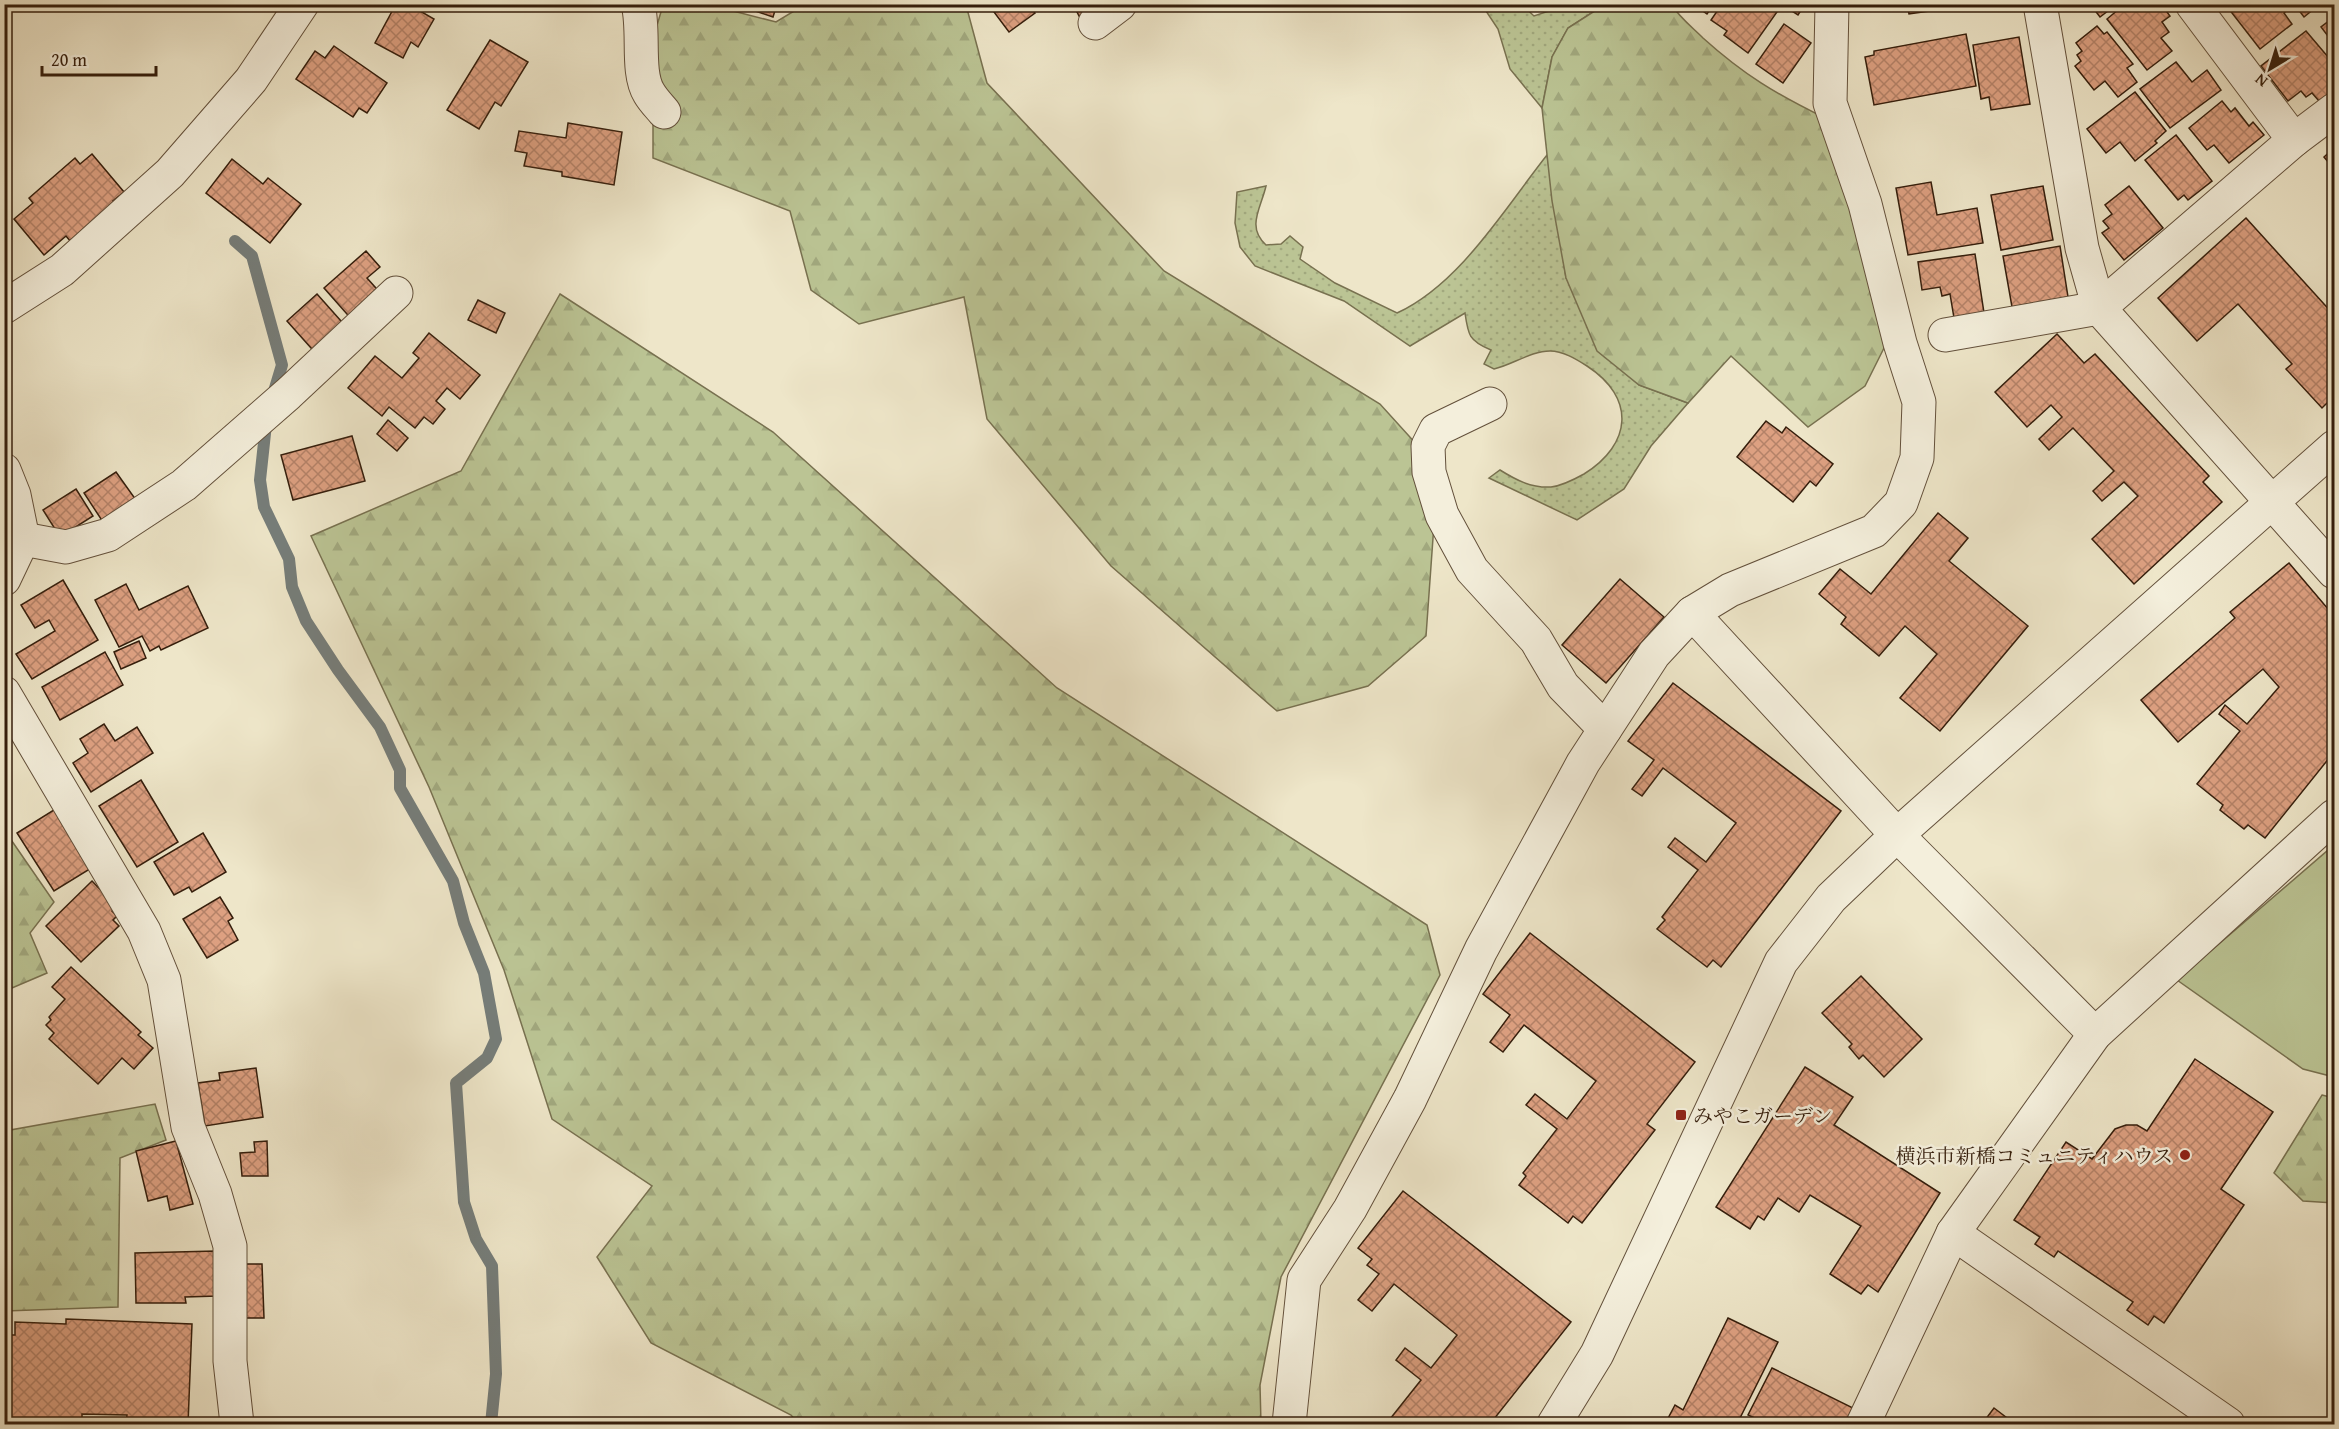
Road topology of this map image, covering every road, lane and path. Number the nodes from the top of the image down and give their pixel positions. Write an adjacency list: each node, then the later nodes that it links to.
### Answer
1 (302, 4): 10 (street)
2 (638, 4): 7 (street)
3 (1832, 4): 12 (street)
4 (2040, 4): 11 (street)
5 (2192, 4): 8 (street)
6 (2334, 110): 8 (street)
7 (664, 112)
8 (2294, 140): 11 (street)
9 (396, 293): 17 (street)
10 (4, 307)
11 (2099, 308): 12 (street); 16 (street)
12 (1925, 338): 20 (street)
13 (1490, 404): 22 (street)
14 (2334, 447): 16 (street)
15 (4, 470): 17 (street)
16 (2273, 503): 18 (street); 24 (street)
17 (23, 539): 19 (street)
18 (2334, 572)
19 (4, 579)
20 (1692, 613): 22 (street); 24 (street)
21 (4, 693): 28 (street)
22 (1605, 729): 29 (street)
23 (2334, 816): 25 (street)
24 (1897, 835): 25 (street); 30 (street)
25 (2095, 1034): 26 (street)
26 (1953, 1233): 27 (street); 31 (street)
27 (1864, 1424)
28 (237, 1425)
29 (1289, 1425)
30 (1554, 1425)
31 (2228, 1425)

